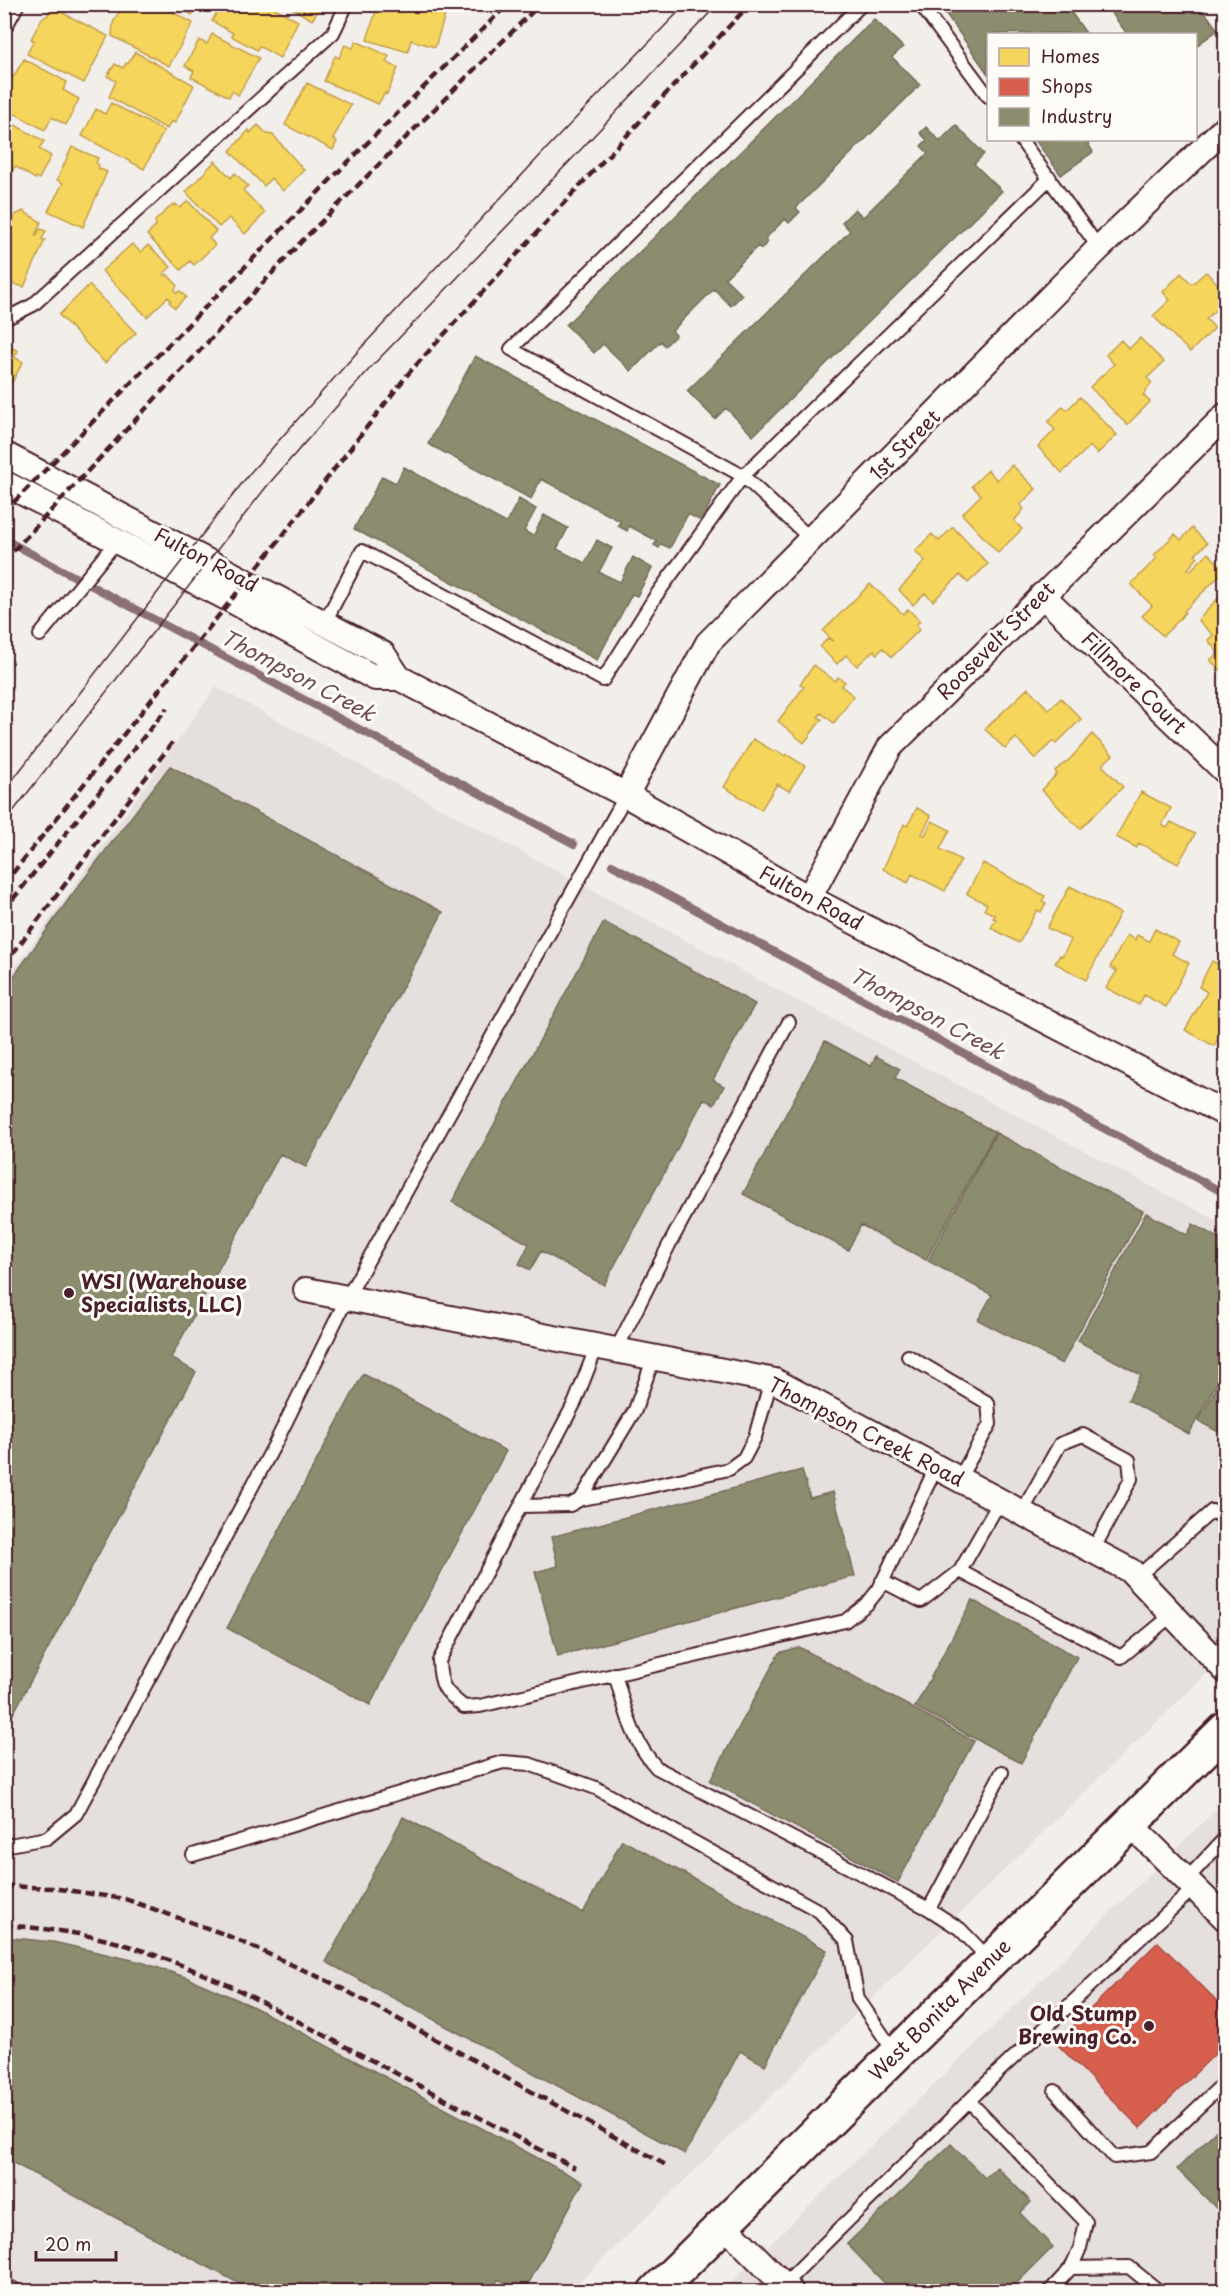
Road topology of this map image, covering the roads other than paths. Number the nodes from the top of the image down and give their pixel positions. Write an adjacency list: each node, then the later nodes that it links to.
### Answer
1 (18, 4): 5 (lane)
2 (347, 4): 11 (lane)
3 (862, 4): 14 (lane)
4 (920, 4): 6 (lane)
5 (4, 30)
6 (987, 95)
7 (1226, 127): 10 (street, 1st Street)
8 (1022, 141): 9 (lane)
9 (1050, 178): 10 (lane); 14 (lane)
10 (1099, 248): 16 (street, 1st Street)
11 (4, 315)
12 (1226, 416): 18 (street, Roosevelt Street)
13 (4, 454): 19 (street, Fulton Road)
14 (743, 476): 16 (lane); 19 (lane)
15 (4, 483): 17 (street, Fulton Road)
16 (812, 540): 23 (street, 1st Street)
17 (110, 549): 20 (lane); 21 (street, Fulton Road)
18 (1042, 595): 22 (street, Fillmore Court); 24 (street, Roosevelt Street)
19 (325, 622): 21 (street, Fulton Road)
20 (40, 635)
21 (399, 678): 23 (street, Fulton Road)
22 (1226, 772)
23 (626, 795): 24 (street, Fulton Road); 28 (lane)
24 (809, 898): 26 (street, Fulton Road)
25 (789, 1022): 29 (lane)
26 (1226, 1114)
27 (306, 1290): 28 (street, Thompson Creek Road)
28 (347, 1298): 29 (street, Thompson Creek Road); 50 (lane)
29 (607, 1348): 31 (street, Thompson Creek Road); 36 (lane)
30 (908, 1356): 34 (lane)
31 (654, 1357): 32 (street, Thompson Creek Road); 35 (lane)
32 (771, 1380): 33 (street, Thompson Creek Road); 35 (lane)
33 (936, 1467): 34 (street, Thompson Creek Road); 42 (lane)
34 (959, 1479): 37 (street, Thompson Creek Road)
35 (581, 1499): 36 (lane)
36 (521, 1506): 45 (lane)
37 (1011, 1507): 39 (street, Thompson Creek Road); 39 (lane); 40 (lane)
38 (1226, 1519): 41 (lane)
39 (1093, 1550): 41 (street, Thompson Creek Road)
40 (960, 1571): 42 (lane); 43 (lane)
41 (1137, 1577): 43 (street, Thompson Creek Road)
42 (882, 1581): 45 (lane)
43 (1172, 1615): 44 (street, Thompson Creek Road)
44 (1226, 1671)
45 (615, 1674): 53 (lane)
46 (1226, 1729): 48 (main road, West Bonita Avenue)
47 (1002, 1772): 53 (lane)
48 (1129, 1823): 52 (street); 55 (main road, West Bonita Avenue)
49 (1226, 1837): 52 (lane)
50 (4, 1846)
51 (193, 1855): 56 (lane)
52 (1190, 1884): 54 (street); 59 (lane)
53 (929, 1909): 55 (lane)
54 (1226, 1919)
55 (990, 1960): 56 (main road, West Bonita Avenue)
56 (896, 2054): 60 (main road, West Bonita Avenue)
57 (1226, 2081): 58 (lane)
58 (1055, 2091)
59 (969, 2101): 61 (lane); 62 (lane)
60 (723, 2224): 62 (street); 63 (main road, West Bonita Avenue)
61 (1071, 2268): 64 (lane); 65 (lane)
62 (787, 2288)
63 (655, 2292)
64 (1049, 2292)
65 (1160, 2292)

